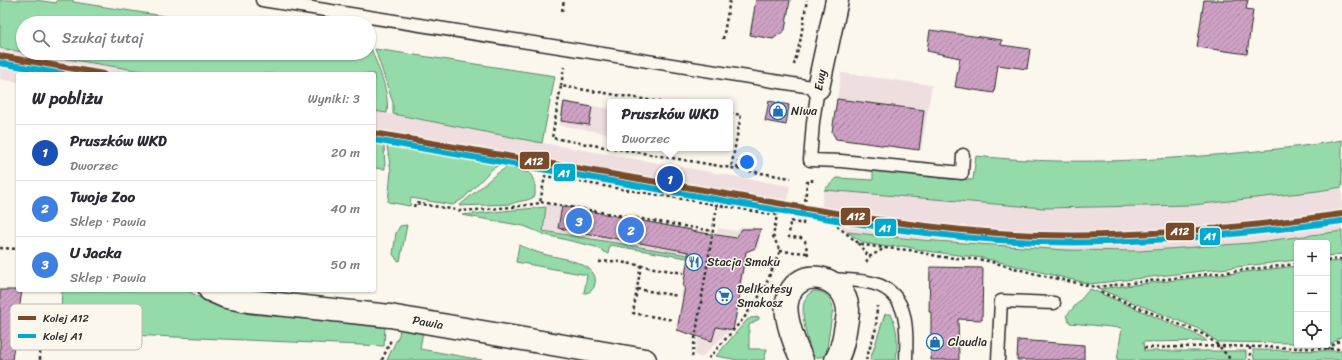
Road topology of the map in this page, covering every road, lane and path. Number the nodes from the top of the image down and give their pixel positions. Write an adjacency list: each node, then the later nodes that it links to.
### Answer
1 (262, 0): 7 (lane)
2 (564, 0): 6 (path)
3 (730, 0): 9 (path)
4 (807, 0): 10 (path)
5 (837, 0): 11 (street, Ewy)
6 (562, 12)
7 (363, 16)
8 (376, 18): 11 (lane)
9 (723, 39)
10 (792, 72)
11 (818, 88): 17 (lane, Ewy)
12 (641, 99): 14 (path)
13 (733, 114): 20 (path)
14 (607, 147)
15 (630, 151): 18 (path)
16 (670, 151): 18 (path)
17 (963, 155)
18 (669, 157): 20 (path)
19 (739, 161): 21 (path)
20 (731, 168): 21 (path)
21 (737, 169): 22 (path)
22 (791, 178)
23 (806, 189): 34 (path)
24 (540, 202): 25 (path); 26 (path); 28 (path)
25 (717, 206): 28 (path); 33 (path)
26 (414, 207)
27 (837, 226): 29 (path)
28 (713, 231): 60 (path)
29 (857, 242): 31 (path); 35 (path)
30 (0, 248): 32 (path)
31 (885, 248): 35 (path); 44 (path)
32 (16, 249)
33 (780, 251): 34 (path); 63 (path)
34 (807, 253): 43 (path)
35 (869, 257): 39 (path)
36 (1342, 259): 37 (path)
37 (1330, 260)
38 (599, 262): 41 (path)
39 (866, 263)
40 (1294, 264): 44 (path)
41 (641, 265): 42 (path); 45 (path)
42 (683, 273)
43 (818, 278): 64 (street); 65 (street); 67 (lane)
44 (1096, 287): 55 (path)
45 (637, 289): 47 (path); 50 (path)
46 (215, 292): 62 (street, Pawia)
47 (678, 296)
48 (878, 302): 51 (path)
49 (1054, 303): 68 (lane)
50 (673, 320)
51 (876, 328): 52 (path); 66 (path)
52 (870, 331)
53 (1342, 339): 58 (path)
54 (391, 340): 61 (path)
55 (1218, 346): 56 (path); 57 (path); 69 (path)
56 (1250, 347): 58 (path); 70 (path)
57 (1144, 348)
58 (1327, 349): 59 (path)
59 (1342, 349)
60 (692, 357)
61 (382, 360)
62 (645, 360)
63 (707, 360)
64 (802, 360)
65 (836, 360)
66 (866, 360)
67 (906, 360)
68 (998, 360)
69 (1230, 360)
70 (1250, 360)

